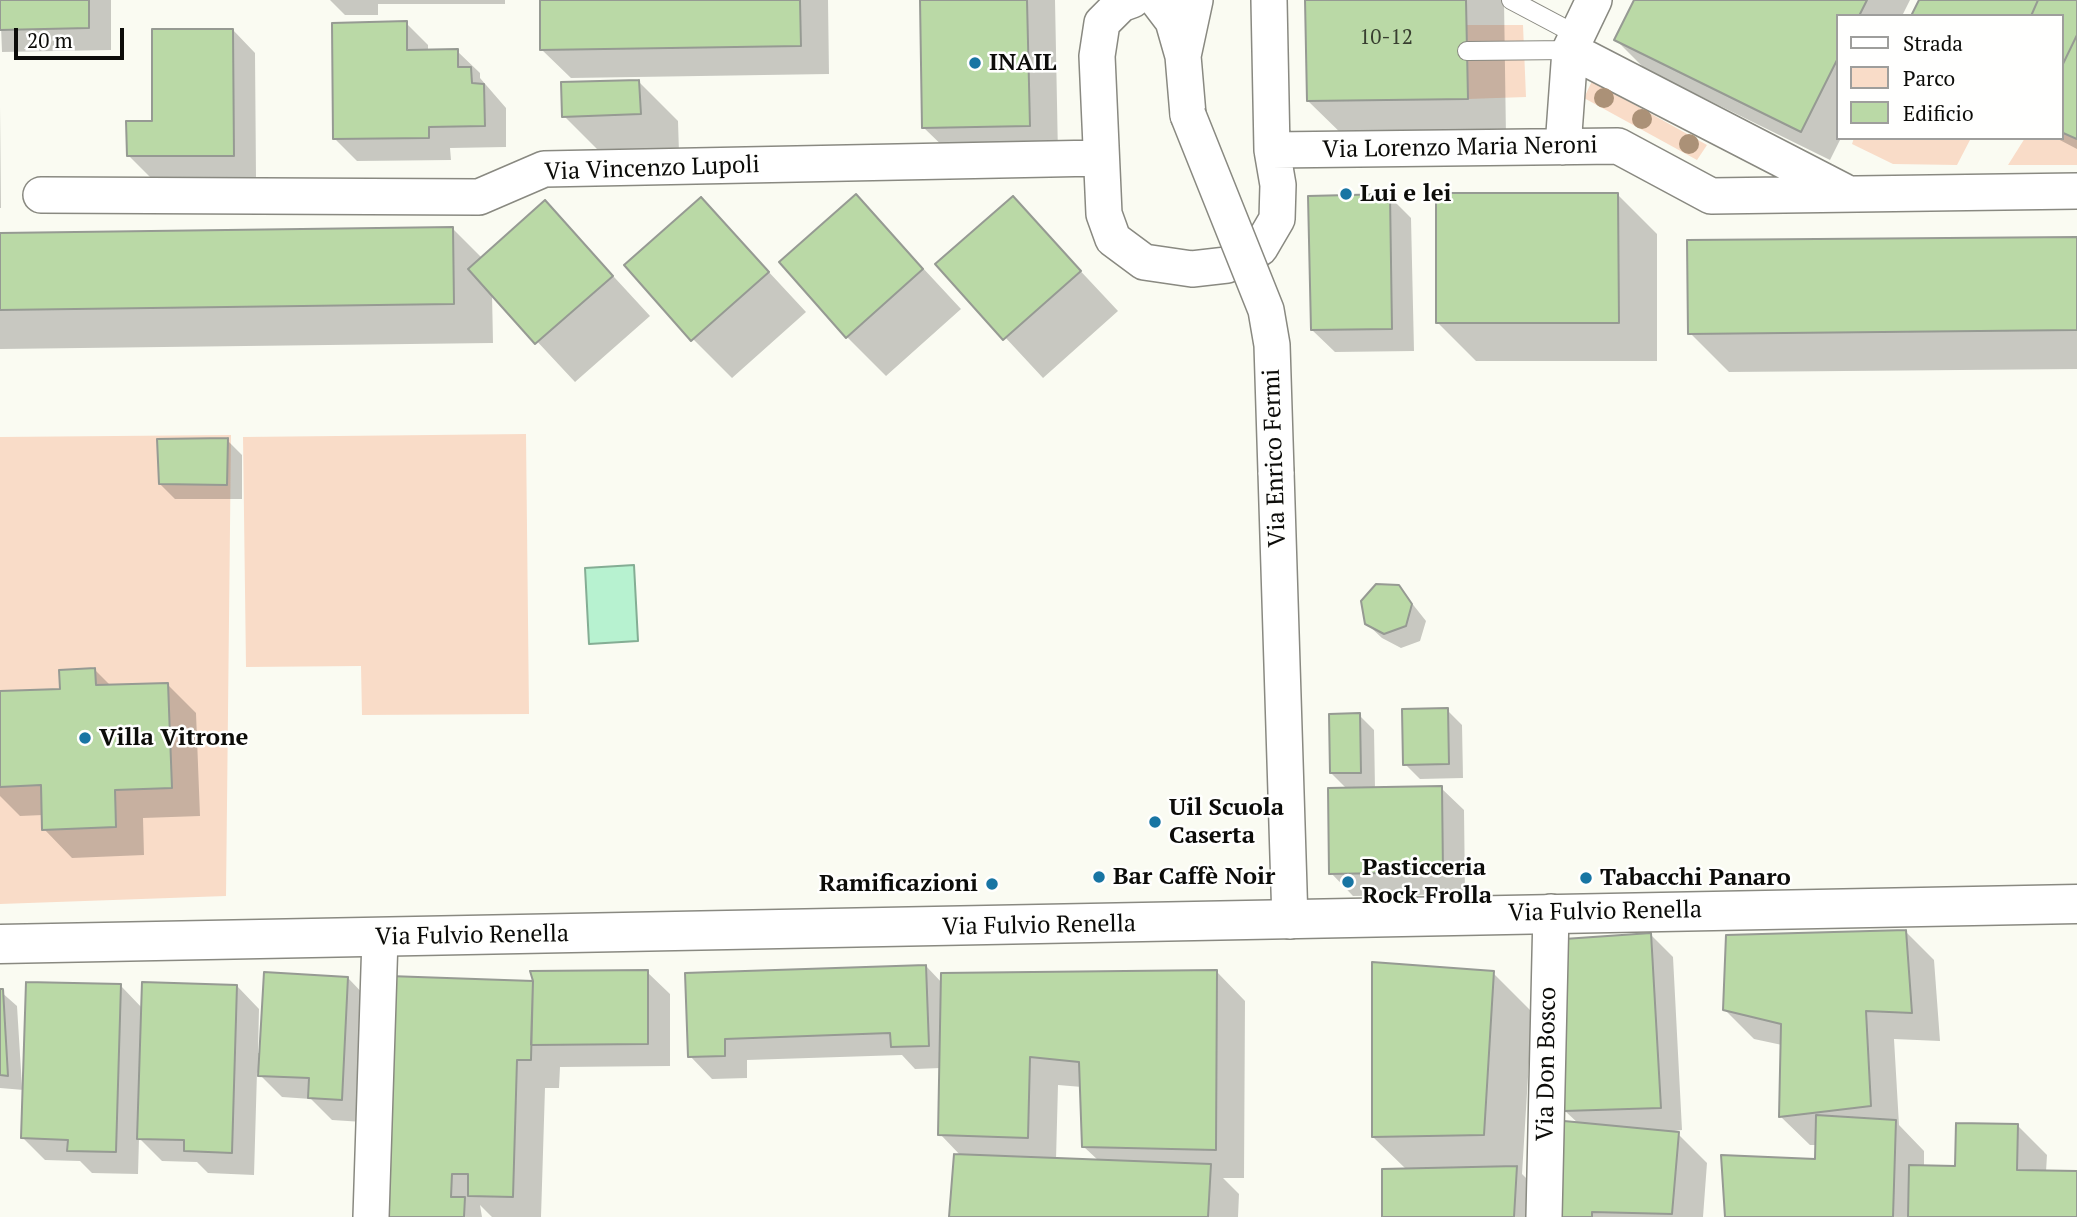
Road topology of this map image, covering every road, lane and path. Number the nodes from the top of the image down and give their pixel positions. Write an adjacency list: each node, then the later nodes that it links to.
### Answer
1 (1132, 0): 12 (street)
2 (1157, 0): 9 (street)
3 (1269, 0): 11 (street)
4 (1511, 0): 7 (lane)
5 (1594, 0): 7 (street)
6 (1196, 4): 9 (street, Via Enrico Fermi)
7 (1574, 43): 8 (lane); 10 (street); 14 (street, Via Lorenzo Maria Neroni)
8 (1467, 51)
9 (1183, 56): 18 (street, Via Enrico Fermi, bridge)
10 (1563, 147): 11 (street, Via Lorenzo Maria Neroni); 14 (street, Via Lorenzo Maria Neroni)
11 (1272, 150): 12 (street)
12 (1100, 158): 15 (street, Via Vincenzo Lupoli)
13 (2077, 191): 14 (street, Via Lorenzo Maria Neroni)
14 (1846, 193)
15 (41, 195)
16 (2077, 904): 17 (main road, Via Fulvio Renella)
17 (1551, 912): 18 (main road, Via Fulvio Renella); 22 (street, Via Don Bosco)
18 (1290, 921): 19 (main road, Via Fulvio Renella)
19 (380, 938): 20 (main road, Via Fulvio Renella); 21 (street)
20 (0, 944)
21 (371, 1217)
22 (1544, 1217)

